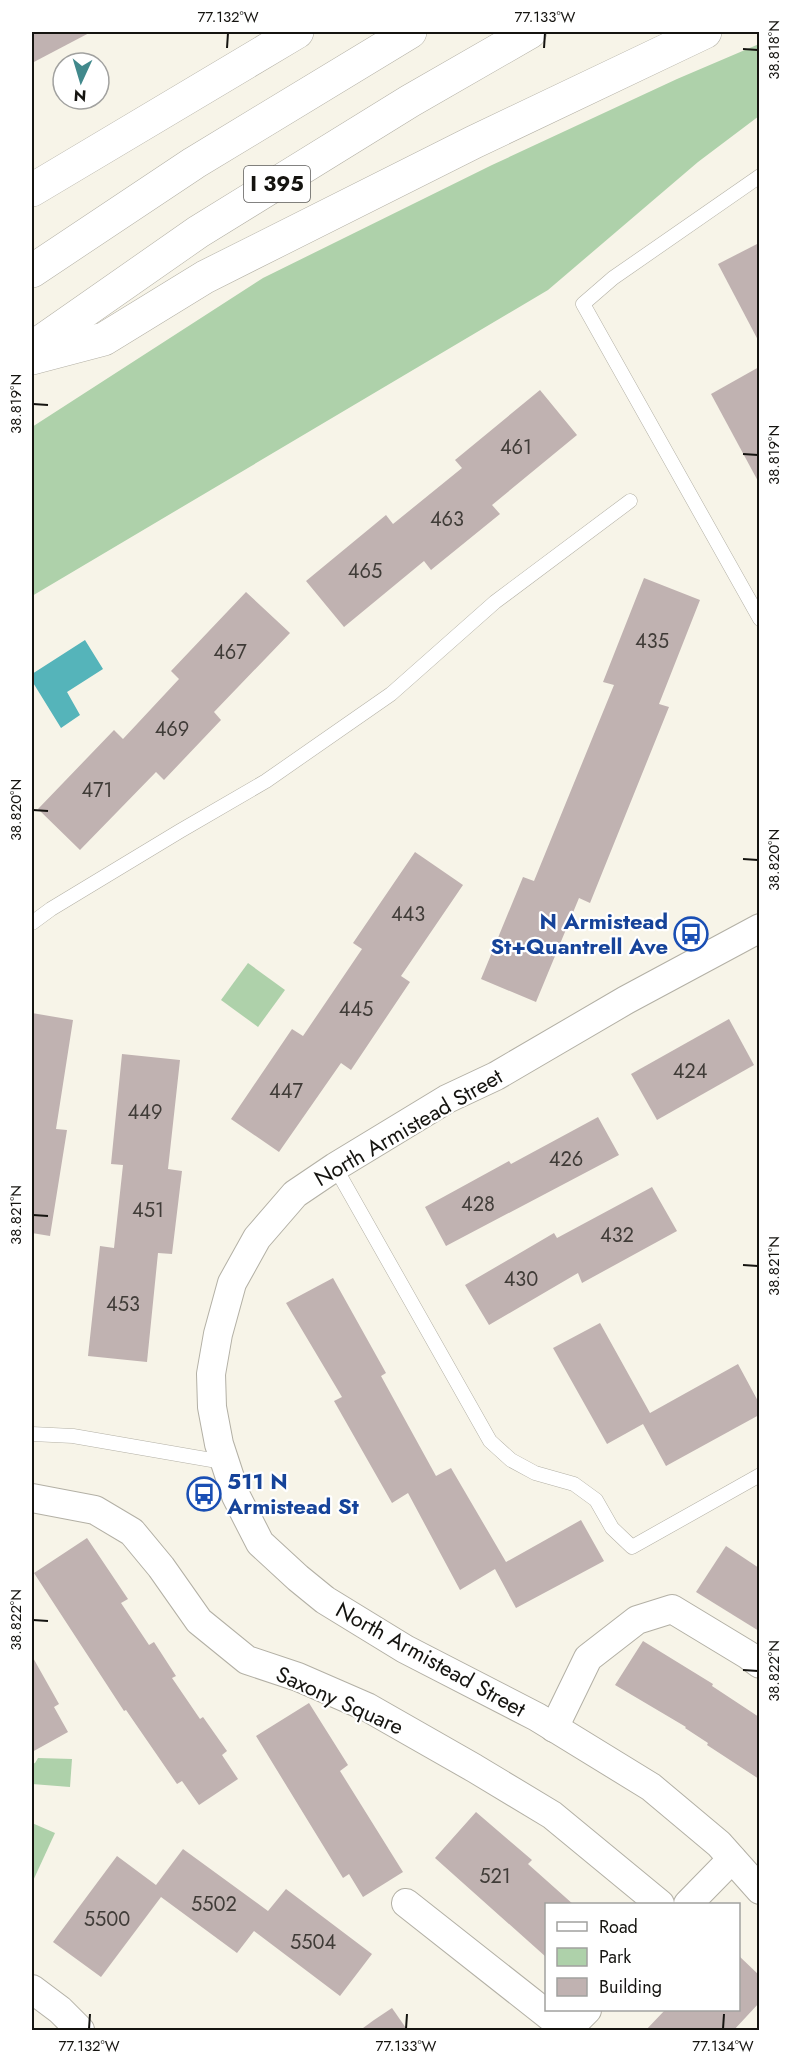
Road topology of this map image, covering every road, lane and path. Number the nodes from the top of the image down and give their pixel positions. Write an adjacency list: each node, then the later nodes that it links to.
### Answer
1 (274, 32): 6 (highway)
2 (297, 32): 6 (highway)
3 (410, 32): 9 (highway)
4 (530, 32): 10 (highway, I 395)
5 (705, 32): 11 (highway)
6 (69, 167): 8 (highway)
7 (759, 176): 13 (lane)
8 (32, 190)
9 (32, 271)
10 (32, 348)
11 (32, 358)
12 (630, 501): 14 (lane)
13 (759, 619)
14 (32, 923)
15 (759, 928): 16 (street, North Armistead Street)
16 (335, 1167): 18 (street, North Armistead Street); 19 (lane)
17 (32, 1434): 18 (lane)
18 (223, 1462): 22 (street, North Armistead Street)
19 (759, 1475)
20 (32, 1498): 26 (street, Saxony Square)
21 (759, 1664): 22 (street)
22 (554, 1728): 23 (street, North Armistead Street)
23 (732, 1859): 24 (street, North Armistead Street); 27 (street)
24 (759, 1890)
25 (406, 1903): 29 (street)
26 (658, 1903)
27 (690, 1903)
28 (32, 1989): 30 (street)
29 (586, 2011)
30 (80, 2031)

